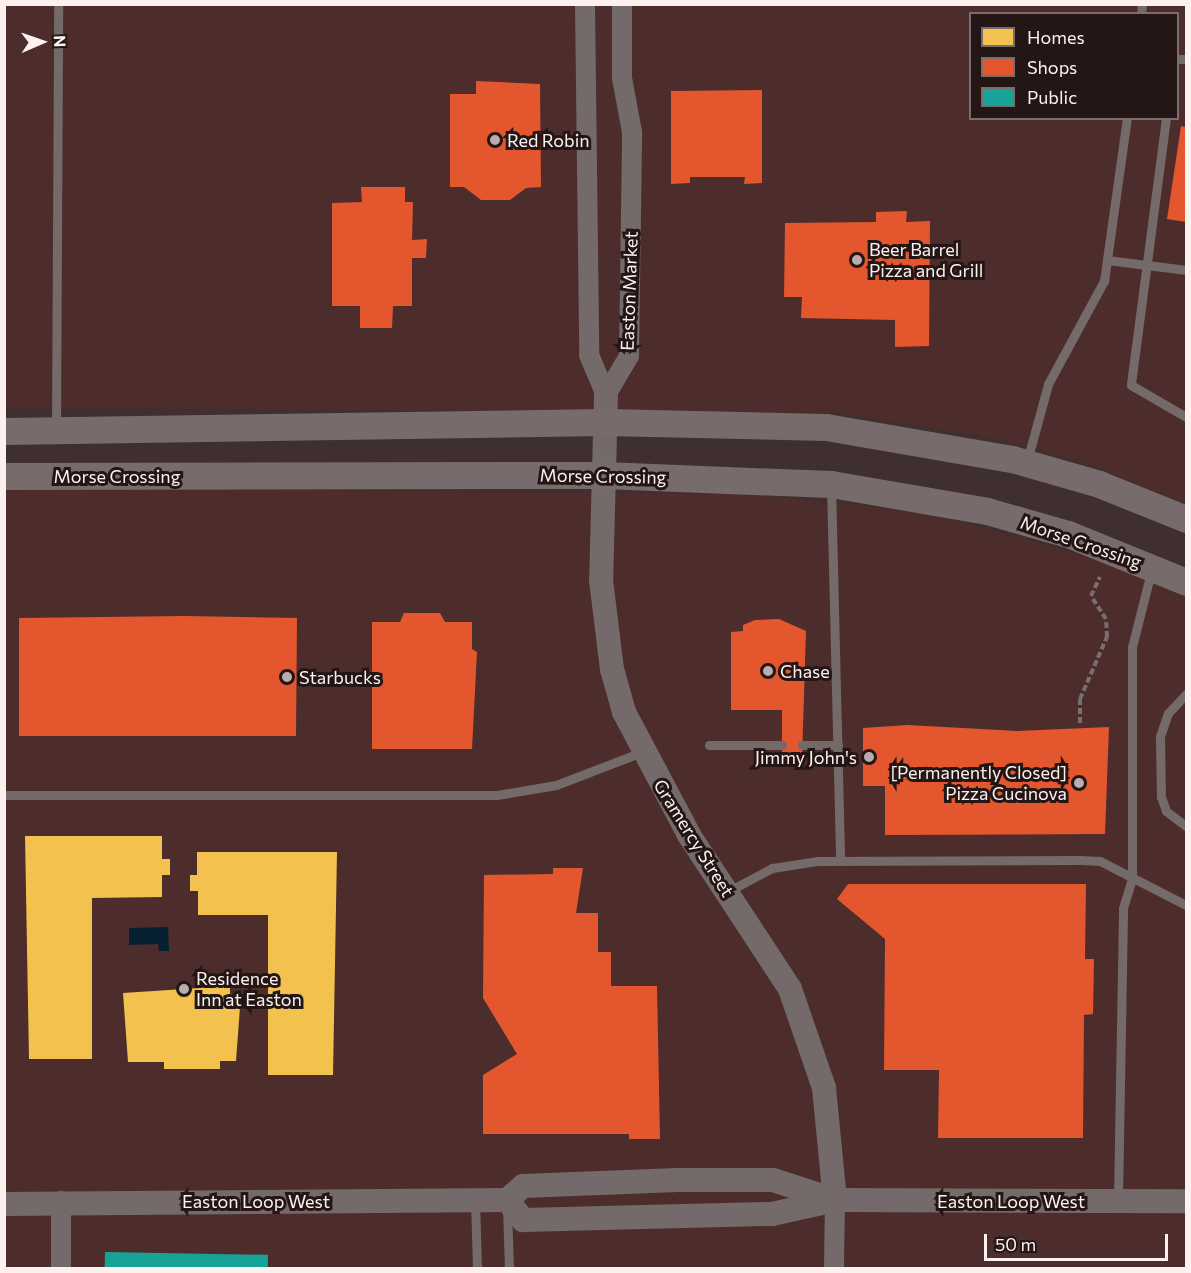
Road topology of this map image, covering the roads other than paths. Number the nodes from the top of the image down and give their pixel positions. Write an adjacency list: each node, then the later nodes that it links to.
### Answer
1 (58, 4): 13 (lane)
2 (585, 4): 9 (street)
3 (622, 4): 9 (street, Easton Market)
4 (1127, 120): 6 (lane)
5 (1166, 120): 7 (lane)
6 (1107, 260): 7 (lane); 14 (lane)
7 (1148, 265): 8 (lane); 10 (lane)
8 (1186, 270)
9 (606, 395): 11 (street, Gramercy Street)
10 (1186, 417)
11 (605, 422): 13 (main road); 14 (main road); 15 (street, Gramercy Street)
12 (4, 431): 13 (main road)
13 (56, 431)
14 (1026, 463): 18 (main road)
15 (604, 475): 16 (main road, Morse Crossing); 17 (main road, Morse Crossing); 26 (street, Gramercy Street)
16 (4, 476)
17 (831, 484): 19 (main road, Morse Crossing); 25 (lane)
18 (1186, 519)
19 (1153, 567): 20 (main road, Morse Crossing); 30 (lane)
20 (1186, 582)
21 (1186, 694): 28 (lane)
22 (709, 745): 23 (lane)
23 (782, 745)
24 (802, 745): 25 (lane)
25 (838, 745): 29 (lane)
26 (642, 752): 27 (lane); 31 (street, Gramercy Street)
27 (4, 795)
28 (1186, 826)
29 (840, 860): 30 (lane); 31 (lane)
30 (1132, 879): 32 (lane); 37 (lane)
31 (727, 892): 35 (street, Gramercy Street)
32 (1186, 905)
33 (475, 1200): 34 (street, Easton Loop West); 36 (street, Easton Loop West); 40 (lane)
34 (507, 1200): 35 (street, Easton Loop West); 35 (street, Easton Loop West); 41 (lane)
35 (835, 1200): 37 (street, Easton Loop West); 43 (street, Gramercy Street)
36 (61, 1201): 39 (street, Easton Loop West); 42 (street)
37 (1118, 1201): 38 (street, Easton Loop West)
38 (1186, 1201)
39 (4, 1204)
40 (477, 1268)
41 (509, 1268)
42 (61, 1269)
43 (834, 1269)

